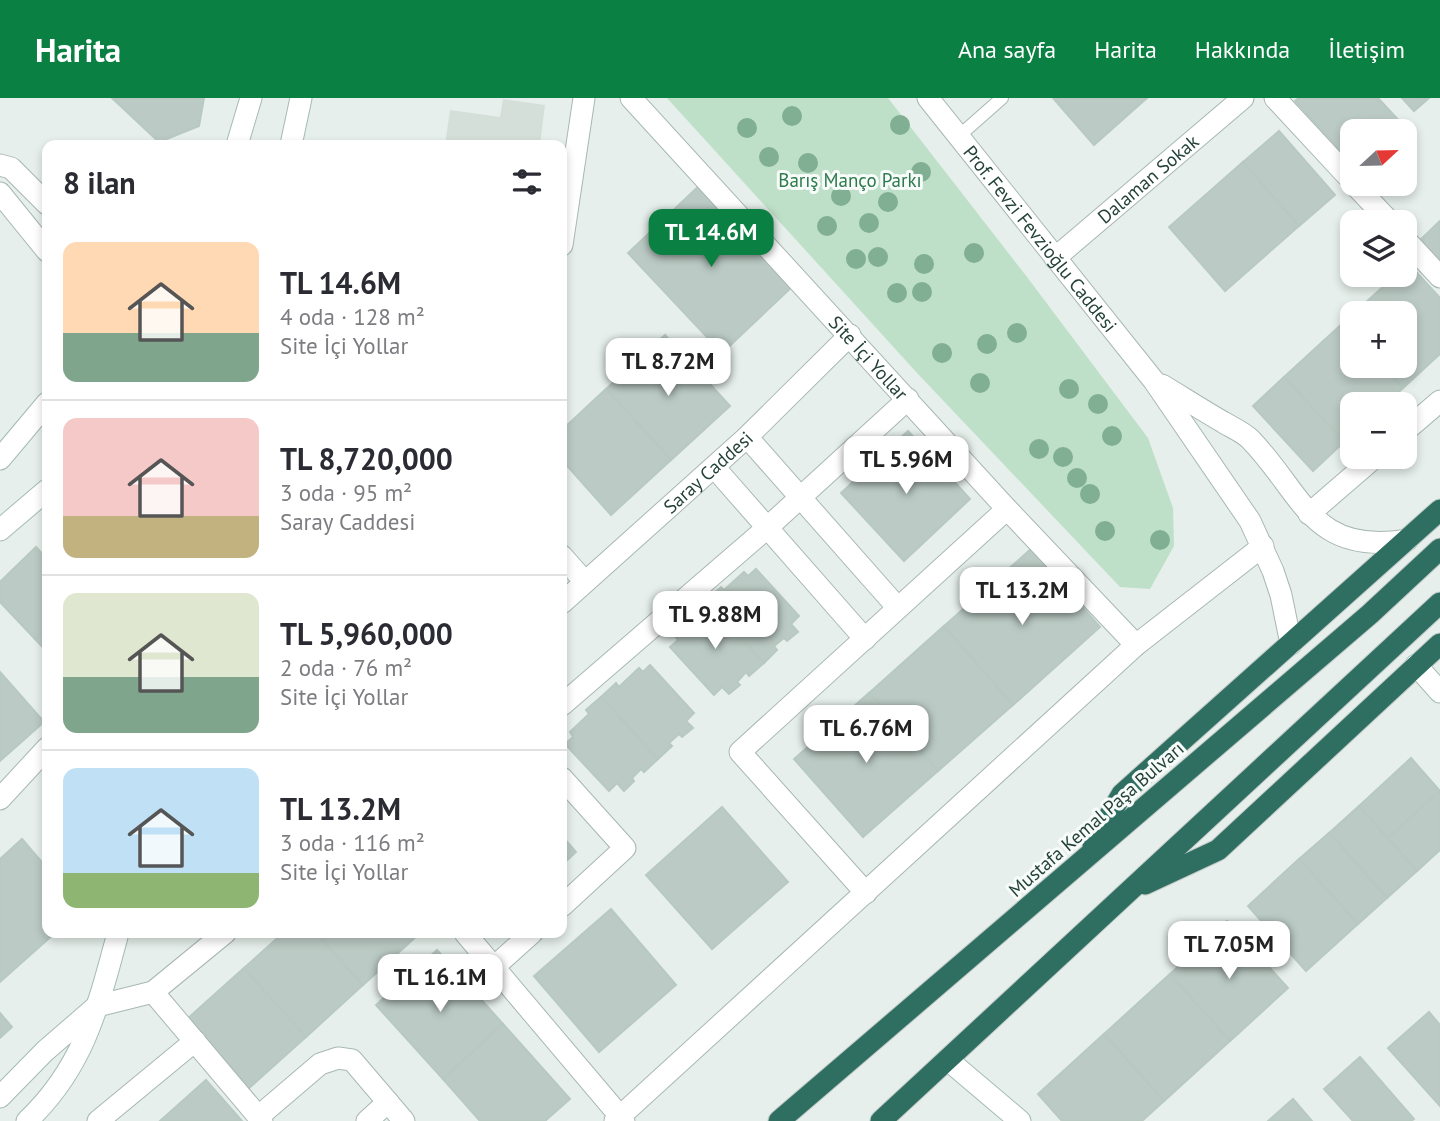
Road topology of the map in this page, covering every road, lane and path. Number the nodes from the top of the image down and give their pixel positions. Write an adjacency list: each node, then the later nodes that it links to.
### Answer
1 (251, 98): 10 (street)
2 (301, 98): 11 (street)
3 (584, 98): 18 (street)
4 (631, 98): 23 (street, Site İçi Yollar)
5 (928, 98): 9 (street, Prof. Fevzi Fevzioğlu Caddesi)
6 (1002, 98): 9 (lane)
7 (1242, 98): 21 (street, Dalaman Sokak)
8 (1275, 98): 13 (street)
9 (959, 136): 21 (street, Prof. Fevzi Fevzioğlu Caddesi)
10 (238, 140)
11 (292, 140)
12 (0, 166): 16 (street)
13 (1340, 169)
14 (0, 192): 19 (street)
15 (1365, 196): 17 (street)
16 (42, 199)
17 (1379, 210)
18 (567, 212)
19 (42, 245)
20 (1417, 252): 22 (street)
21 (1055, 258): 24 (street, Prof. Fevzi Fevzioğlu Caddesi)
22 (1440, 277)
23 (850, 335): 25 (street, Site İçi Yollar); 29 (street, Saray Caddesi)
24 (1154, 381): 37 (street); 41 (street, Prof. Fevzi Fevzioğlu Caddesi)
25 (908, 399): 34 (street); 35 (street, Site İçi Yollar)
26 (1440, 401): 28 (street)
27 (42, 409): 30 (street)
28 (1417, 421)
29 (747, 437): 31 (street, Saray Caddesi); 34 (street)
30 (0, 459)
31 (714, 467): 38 (street); 44 (street, Saray Caddesi)
32 (1361, 469): 37 (street)
33 (42, 494): 39 (street)
34 (800, 497): 38 (street); 47 (street)
35 (1007, 509): 47 (street); 51 (street, Site İçi Yollar)
36 (1440, 510): 40 (highway)
37 (1309, 514): 40 (street)
38 (767, 528): 48 (street); 54 (street)
39 (0, 530)
40 (1407, 540): 49 (highway)
41 (1263, 546): 49 (street, Prof. Fevzi Fevzioğlu Caddesi); 51 (street)
42 (1440, 549): 58 (highway, Mustafa Kemal Paşa Bulvarı)
43 (567, 562): 44 (street)
44 (585, 582): 45 (street, Saray Caddesi)
45 (567, 598)
46 (1440, 603): 59 (highway)
47 (898, 608): 48 (street)
48 (865, 639): 60 (street)
49 (1291, 643): 58 (highway)
50 (1440, 644): 52 (highway)
51 (1136, 645): 60 (street)
52 (1416, 665): 53 (street); 59 (highway)
53 (1440, 692)
54 (567, 701)
55 (42, 753): 57 (street)
56 (567, 784): 61 (street)
57 (0, 799)
58 (1085, 858): 79 (highway, Mustafa Kemal Paşa Bulvarı)
59 (1128, 892): 70 (highway)
60 (866, 893): 74 (street)
61 (567, 901)
62 (117, 938): 68 (street)
63 (219, 938): 67 (street)
64 (469, 938): 66 (street)
65 (526, 938): 66 (street)
66 (494, 967): 74 (street)
67 (153, 992): 68 (street); 69 (street)
68 (97, 1006): 71 (street); 75 (street)
69 (195, 1041): 73 (street); 76 (street)
70 (948, 1060): 80 (highway); 81 (street)
71 (0, 1097)
72 (388, 1102): 73 (street); 77 (street); 78 (street)
73 (260, 1119)
74 (620, 1119)
75 (27, 1121)
76 (98, 1121)
77 (367, 1121)
78 (404, 1121)
79 (779, 1121)
80 (881, 1121)
81 (1020, 1121)

